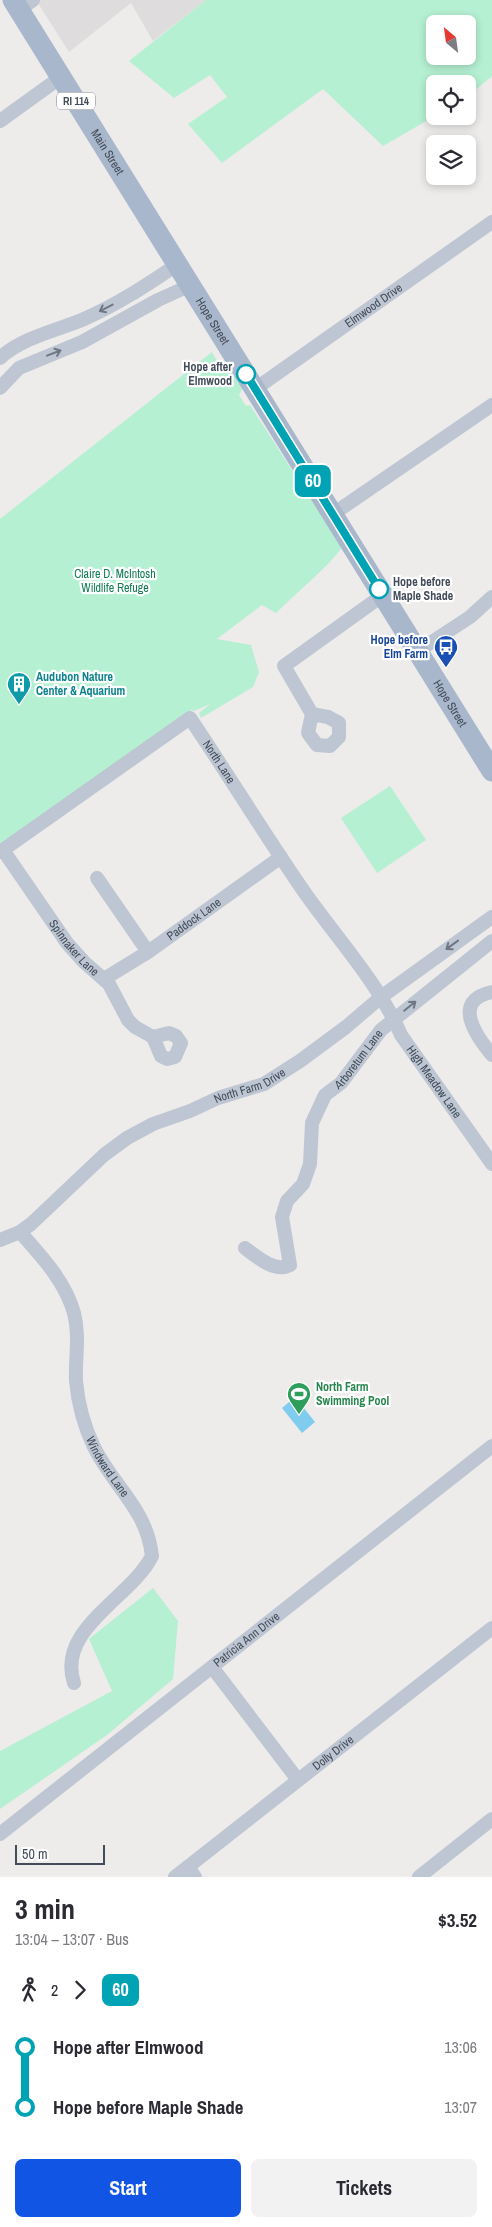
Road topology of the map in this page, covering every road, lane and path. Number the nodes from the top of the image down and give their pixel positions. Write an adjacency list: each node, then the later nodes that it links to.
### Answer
1 (22, 3): 2 (main road, Main Street / RI 114)
2 (61, 77): 3 (street); 4 (main road, Main Street / RI 114)
3 (0, 122)
4 (139, 202): 6 (main road, Hope Street / RI 114)
5 (492, 222): 16 (street, Elmwood Drive)
6 (178, 264): 7 (main road, Hope Street / RI 114); 8 (street)
7 (191, 285): 9 (street); 16 (main road, Hope Street / RI 114)
8 (132, 294): 9 (street); 10 (street, one-way to 10)
9 (141, 311): 11 (street)
10 (70, 324): 11 (street); 12 (street)
11 (82, 342): 14 (street, one-way to 11)
12 (18, 346): 13 (street); 14 (street)
13 (0, 358)
14 (28, 363): 15 (street)
15 (0, 388)
16 (255, 389): 18 (main road, Hope Street / RI 114)
17 (492, 405): 18 (street)
18 (333, 514): 19 (main road, Hope Street / RI 114)
19 (383, 595): 21 (main road, Hope Street / RI 114); 22 (street)
20 (492, 597): 21 (street)
21 (418, 651): 23 (main road, Hope Street / RI 114)
22 (312, 714)
23 (492, 771)
24 (1, 851): 25 (street, North Lane); 30 (street, Spinnaker Lane)
25 (281, 857): 29 (street, Paddock Lane); 32 (street, North Lane)
26 (98, 878): 29 (street)
27 (492, 917): 32 (street, North Farm Drive, one-way to 32)
28 (492, 941): 33 (street, one-way to 28)
29 (148, 952): 30 (street, Paddock Lane)
30 (104, 979): 34 (street, Spinnaker Lane)
31 (492, 992): 35 (street)
32 (381, 997): 33 (street, High Meadow Lane); 37 (street, North Farm Drive)
33 (394, 1018): 36 (street, High Meadow Lane); 39 (street, Arboretum Lane)
34 (153, 1037)
35 (492, 1056)
36 (492, 1164)
37 (20, 1232): 38 (street, North Farm Drive); 43 (street, Windward Lane)
38 (0, 1240)
39 (245, 1248)
40 (492, 1446): 42 (street, Patricia Ann Drive)
41 (492, 1628): 44 (street, Dolly Drive)
42 (212, 1667): 44 (street); 46 (street, Patricia Ann Drive)
43 (74, 1683)
44 (298, 1780): 47 (street, Dolly Drive)
45 (492, 1819): 49 (street)
46 (0, 1834)
47 (191, 1872): 48 (street, Dolly Drive)
48 (175, 1877)
49 (419, 1877)

